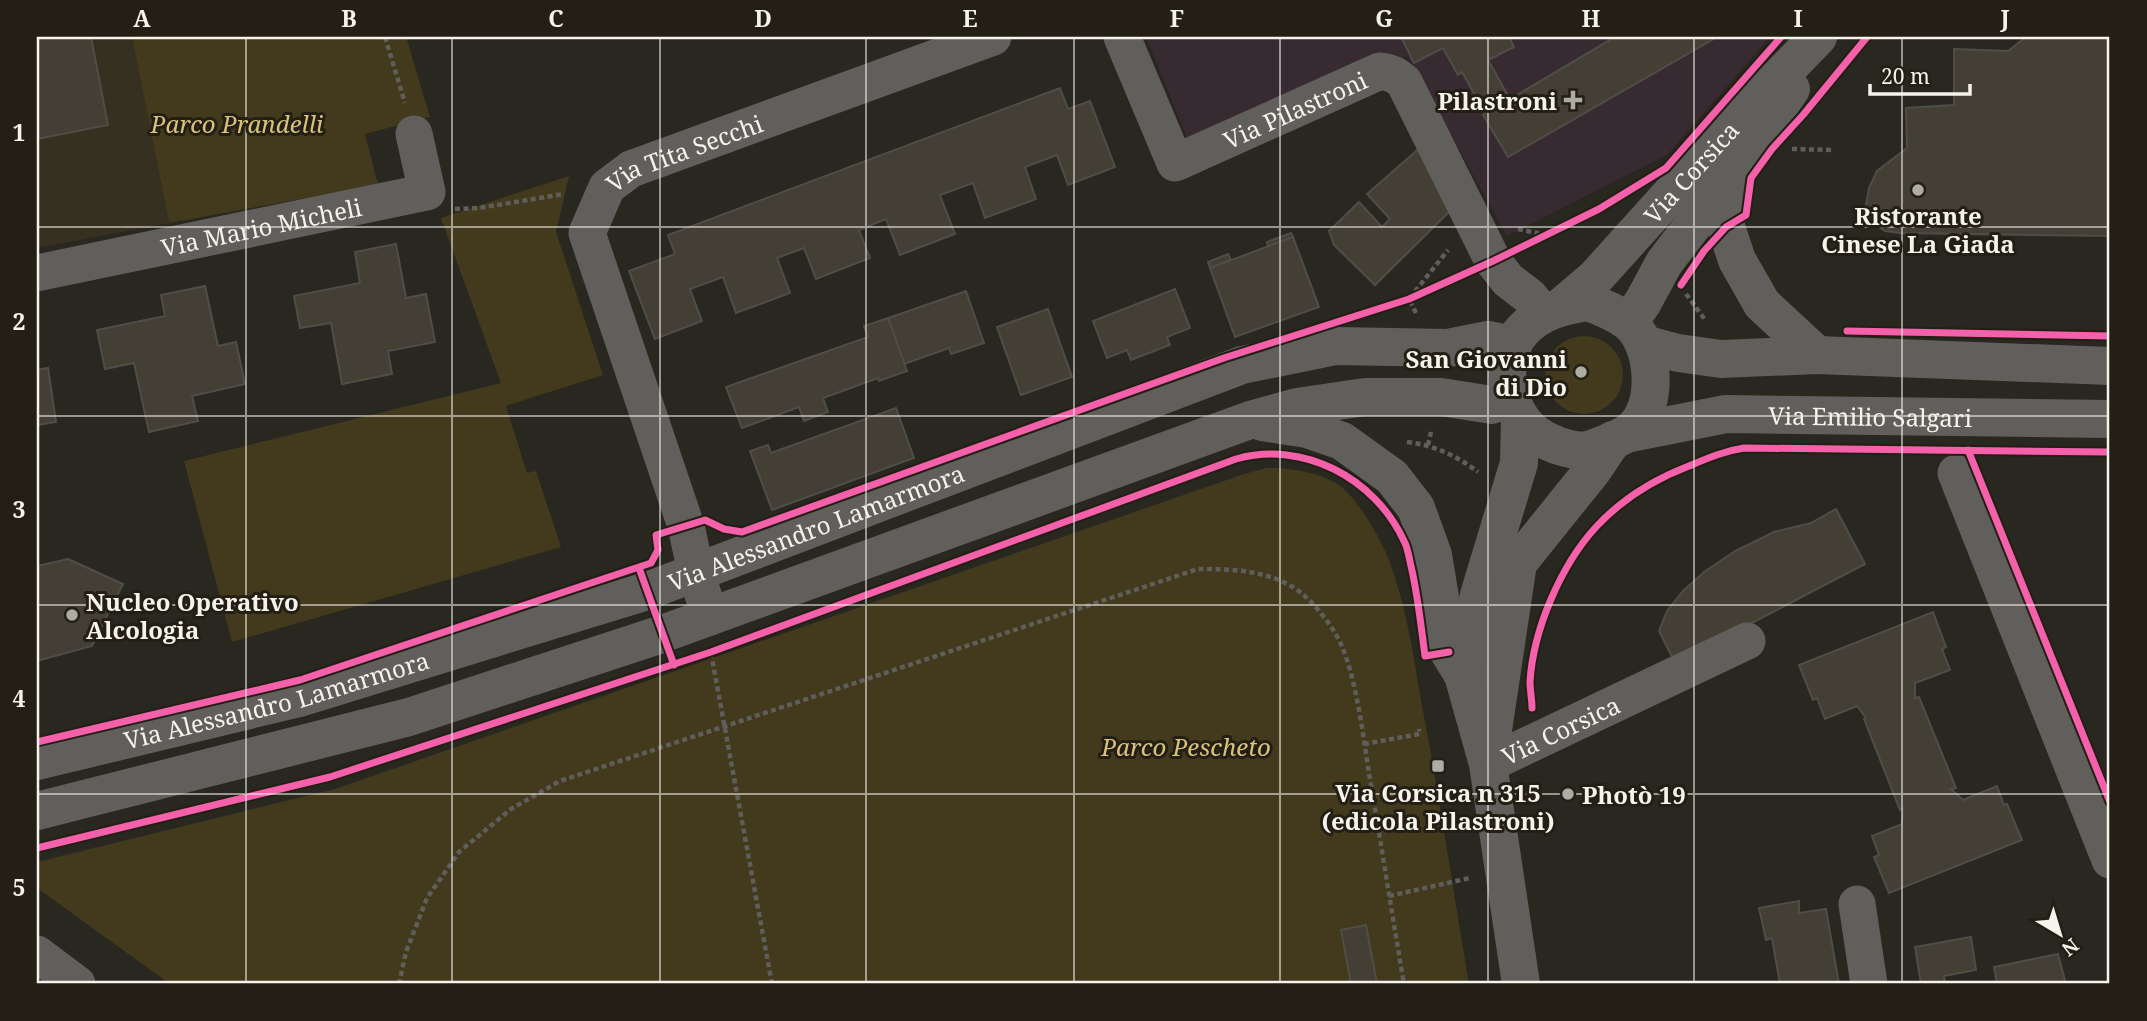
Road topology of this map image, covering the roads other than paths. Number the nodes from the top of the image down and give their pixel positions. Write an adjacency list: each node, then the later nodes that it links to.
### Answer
1 (993, 37): 18 (street, Via Tita Secchi)
2 (1122, 37): 8 (street, Via Pilastroni)
3 (1818, 37): 8 (main road, Via Corsica)
4 (1826, 37): 6 (main road, Via Corsica)
5 (414, 134): 7 (street, Via Mario Micheli)
6 (1729, 178): 9 (main road, Via Corsica); 11 (main road)
7 (37, 273)
8 (1553, 310): 9 (main road); 10 (main road)
9 (1636, 333): 11 (main road); 16 (main road)
10 (1513, 345): 13 (main road); 18 (main road, Via Alessandro Lamarmora)
11 (1817, 355): 12 (main road)
12 (2110, 366)
13 (1515, 407): 15 (main road, Via Alessandro Lamarmora); 16 (main road); 21 (main road, Via Corsica)
14 (2110, 419): 16 (main road, Via Emilio Salgari)
15 (1250, 420): 19 (main road, Via Alessandro Lamarmora); 21 (main road)
16 (1621, 437): 23 (main road, Via Corsica)
17 (1956, 473): 25 (street)
18 (696, 572): 19 (street, Via Tita Secchi); 22 (main road, Via Alessandro Lamarmora)
19 (715, 639): 24 (main road, Via Alessandro Lamarmora)
20 (1746, 641): 23 (street, Via Corsica)
21 (1463, 675): 23 (main road, Via Corsica)
22 (37, 761)
23 (1488, 764): 29 (main road, Via Corsica)
24 (37, 811)
25 (2110, 860)
26 (1857, 904): 30 (street)
27 (37, 954): 28 (street)
28 (77, 984)
29 (1521, 984)
30 (1869, 984)

